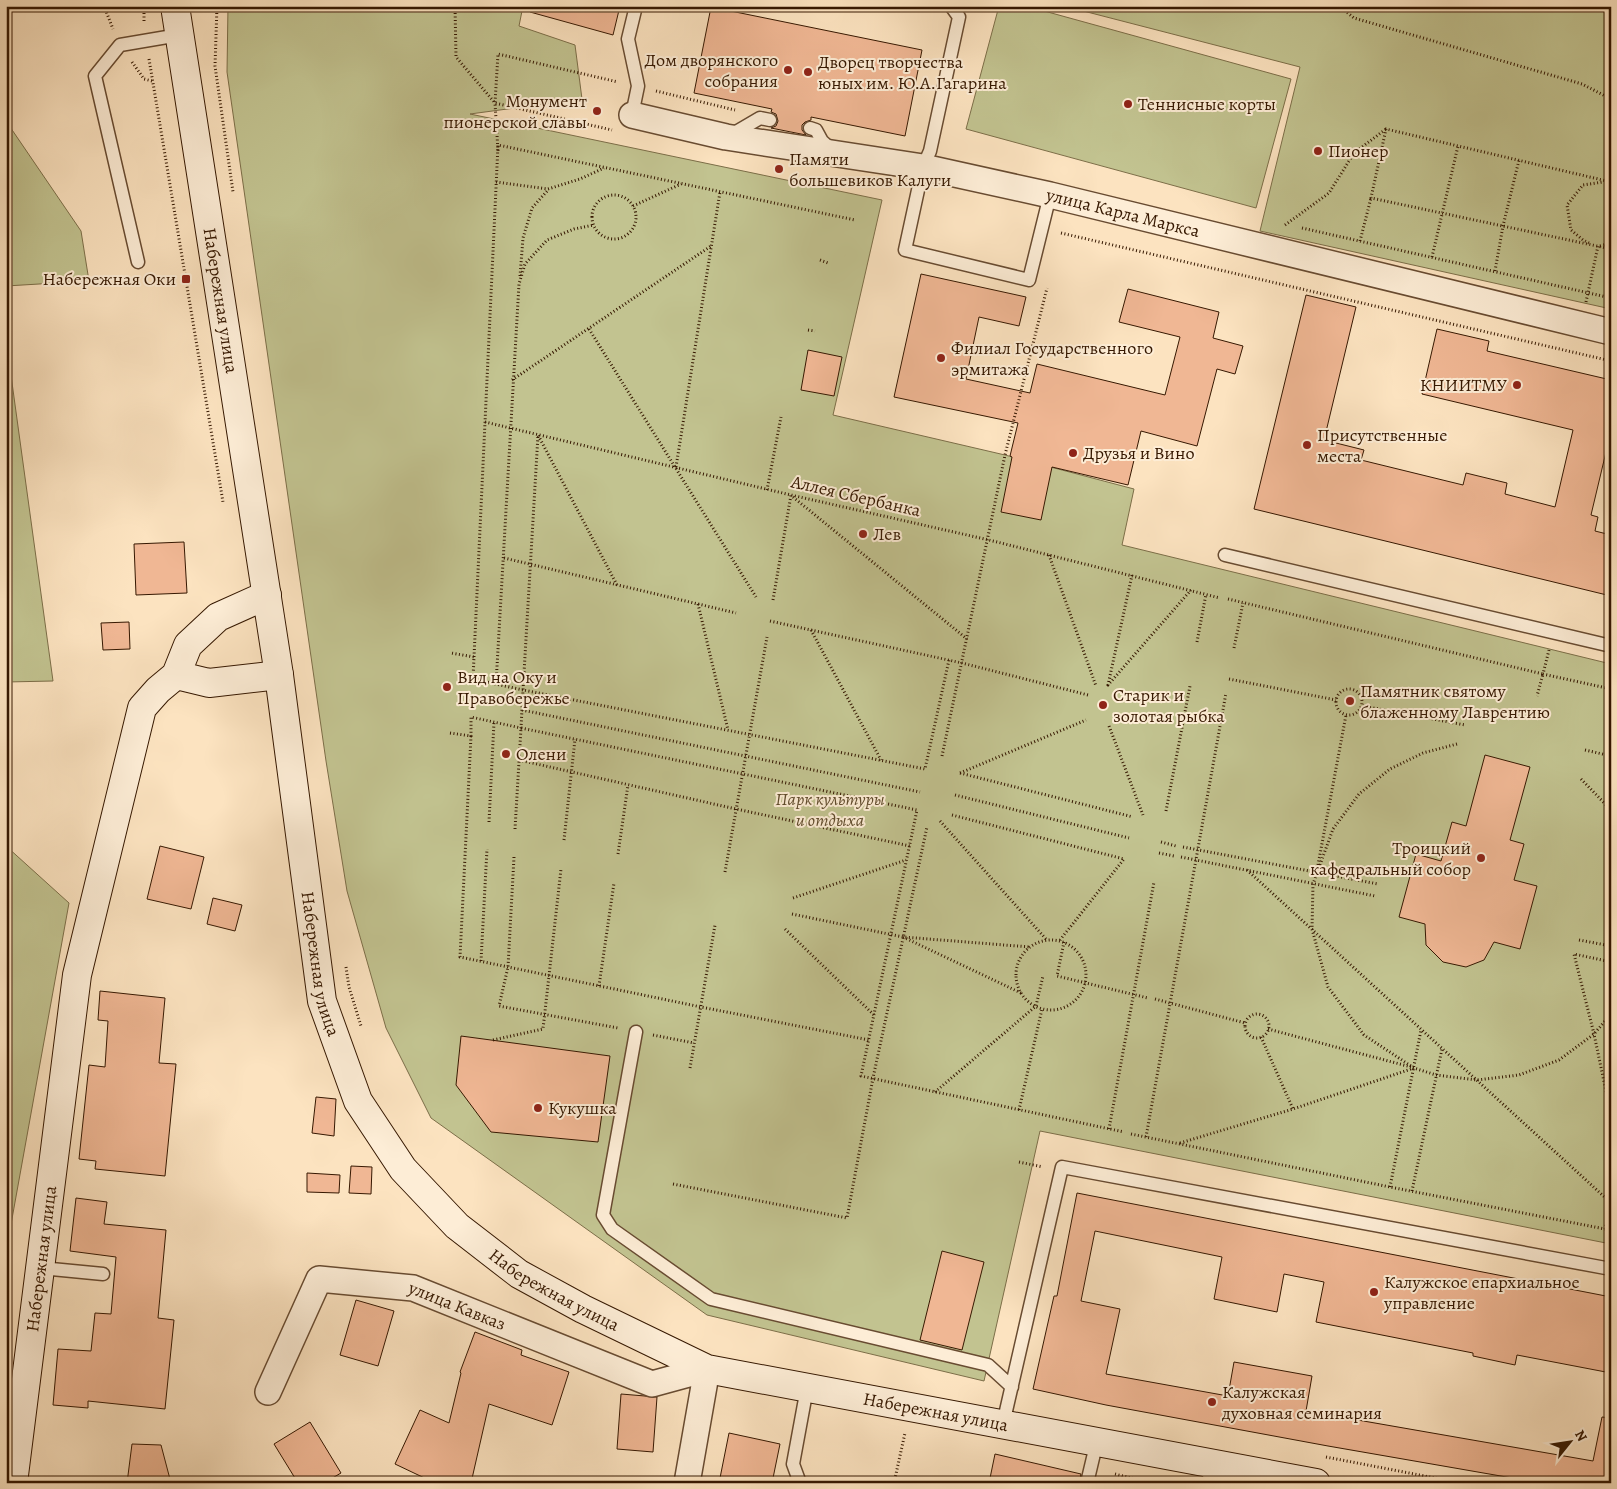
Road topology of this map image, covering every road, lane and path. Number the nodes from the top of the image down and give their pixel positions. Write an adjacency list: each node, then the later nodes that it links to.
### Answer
1 (175, 6): 7 (main road, Набережная улица)
2 (217, 6): 28 (path)
3 (455, 6): 11 (path)
4 (636, 6): 12 (lane)
5 (951, 6): 21 (lane)
6 (1339, 6): 10 (path)
7 (179, 35): 46 (lane); 75 (main road, Набережная улица)
8 (152, 81): 65 (path)
9 (620, 82): 11 (path)
10 (1611, 99)
11 (495, 103): 12 (path); 18 (path)
12 (632, 115): 16 (street, улица Карла Маркса)
13 (770, 120): 16 (lane)
14 (810, 128): 19 (lane)
15 (1386, 129): 17 (path); 30 (path); 35 (path)
16 (726, 137): 19 (street, улица Карла Маркса)
17 (1458, 146): 20 (path); 32 (path)
18 (498, 150): 22 (path); 23 (path)
19 (836, 154): 21 (street, улица Карла Маркса)
20 (1519, 160): 24 (path); 36 (path)
21 (923, 167): 29 (street, улица Карла Маркса); 29 (lane)
22 (605, 168): 25 (path); 26 (path)
23 (496, 182): 26 (path); 59 (path)
24 (1610, 183): 42 (path)
25 (682, 184): 27 (path); 31 (path)
26 (548, 189): 50 (path)
27 (720, 192): 33 (path); 41 (path)
28 (233, 194)
29 (1060, 198): 37 (path); 51 (street, улица Карла Маркса)
30 (1371, 198): 32 (path); 38 (path)
31 (633, 206): 34 (path); 34 (path)
32 (1442, 213): 36 (path); 44 (path)
33 (854, 220)
34 (594, 225): 50 (path)
35 (1285, 225)
36 (1503, 226): 42 (path); 48 (path)
37 (1061, 233): 39 (path); 56 (path)
38 (1360, 241)
39 (1058, 242)
40 (1611, 244): 42 (path)
41 (712, 246): 52 (path); 62 (path)
42 (1598, 246): 43 (path); 51 (path)
43 (1611, 249)
44 (1432, 257)
45 (820, 260): 47 (path)
46 (138, 262)
47 (828, 262)
48 (1495, 271)
49 (1049, 281): 66 (path)
50 (519, 284): 57 (path)
51 (1582, 325): 55 (street, улица Карла Маркса)
52 (590, 328): 57 (path); 62 (path)
53 (808, 330): 54 (path)
54 (815, 331)
55 (1611, 332)
56 (1611, 361)
57 (512, 380): 60 (path)
58 (781, 416): 63 (path)
59 (485, 422): 60 (path, Аллея Сбербанка); 92 (path)
60 (511, 428): 61 (path, Аллея Сбербанка); 69 (path)
61 (538, 435): 62 (path, Аллея Сбербанка); 70 (path); 72 (path)
62 (676, 468): 63 (path, Аллея Сбербанка); 76 (path)
63 (767, 490): 64 (path, Аллея Сбербанка)
64 (791, 495): 66 (path, Аллея Сбербанка); 79 (path); 87 (path)
65 (224, 510)
66 (989, 540): 67 (path, Аллея Сбербанка); 87 (path)
67 (1049, 554): 71 (path, Аллея Сбербанка); 100 (path)
68 (1225, 555): 85 (lane)
69 (504, 558): 70 (path); 99 (path)
70 (530, 565): 72 (path); 103 (path)
71 (1132, 575): 73 (path, Аллея Сбербанка); 73 (path)
72 (617, 585): 81 (path)
73 (1191, 590): 74 (path, Аллея Сбербанка)
74 (1206, 594): 77 (path, Аллея Сбербанка); 88 (path)
75 (266, 595): 96 (main road, Набережная улица); 97 (main road, Набережная улица)
76 (756, 597)
77 (1220, 598)
78 (1228, 599): 80 (path)
79 (773, 600)
80 (1242, 603): 90 (path); 95 (path)
81 (698, 604): 82 (path); 116 (path)
82 (736, 613)
83 (770, 621): 84 (path)
84 (810, 630): 93 (path); 127 (path)
85 (1552, 632): 89 (lane); 95 (path)
86 (767, 637): 118 (path)
87 (967, 639): 94 (path)
88 (1197, 642)
89 (1611, 646)
90 (1234, 648)
91 (452, 653): 92 (path)
92 (474, 657): 99 (path)
93 (948, 660): 94 (path); 127 (path)
94 (962, 663): 105 (path); 124 (path)
95 (1543, 674): 102 (path); 106 (path)
96 (176, 675): 97 (main road); 230 (main road, Набережная улица)
97 (279, 675): 233 (main road, Набережная улица)
98 (1229, 679): 107 (path)
99 (496, 684): 103 (path)
100 (1096, 686)
101 (1190, 686): 136 (path)
102 (1611, 689)
103 (523, 690): 109 (path); 116 (path)
104 (1226, 693): 151 (path)
105 (1088, 695)
106 (1537, 696)
107 (1336, 700): 108 (path); 110 (path)
108 (1363, 706): 110 (path); 113 (path)
109 (522, 710): 115 (path); 123 (path)
110 (1346, 715): 162 (path)
111 (1086, 720): 139 (path)
112 (494, 722): 115 (path); 119 (path); 141 (path)
113 (1465, 725)
114 (1109, 726): 138 (path)
115 (521, 728): 120 (path); 126 (path)
116 (728, 730): 118 (path)
117 (450, 733): 119 (path)
118 (749, 734): 123 (path); 127 (path)
119 (471, 736): 181 (path)
120 (575, 739): 128 (path); 129 (path)
121 (1457, 744): 162 (path)
122 (1585, 750): 125 (path)
123 (745, 756): 129 (path); 132 (path)
124 (942, 756)
125 (1611, 756)
126 (519, 760): 128 (path); 143 (path)
127 (882, 761)
128 (572, 772): 131 (path); 145 (path)
129 (742, 774): 134 (path); 147 (path)
130 (1581, 779): 135 (path)
131 (628, 785): 134 (path); 153 (path)
132 (920, 792)
133 (956, 795): 144 (path)
134 (736, 809): 147 (path); 161 (path)
135 (1611, 810)
136 (1166, 811)
137 (952, 815): 177 (path)
138 (1143, 815)
139 (1133, 817)
140 (940, 821): 175 (path)
141 (489, 822)
142 (927, 828): 174 (path)
143 (515, 829)
144 (1129, 838)
145 (564, 840)
146 (1161, 842): 148 (path)
147 (910, 846): 157 (path)
148 (1176, 846)
149 (1183, 847): 151 (path)
150 (487, 850): 181 (path)
151 (1198, 850): 158 (path); 162 (path)
152 (1159, 853): 154 (path)
153 (618, 854)
154 (1174, 856)
155 (514, 857): 183 (path)
156 (1181, 857): 158 (path)
157 (907, 860): 168 (path); 173 (path)
158 (1196, 860): 160 (path); 192 (path)
159 (561, 869): 184 (path)
160 (1247, 870): 165 (path); 172 (path)
161 (725, 872)
162 (1316, 873): 165 (path); 166 (path)
163 (1154, 882): 189 (path)
164 (614, 883): 187 (path)
165 (1313, 884): 167 (path); 172 (path)
166 (1378, 884)
167 (1375, 896)
168 (793, 898)
169 (792, 914): 173 (path)
170 (716, 925): 194 (path)
171 (785, 929): 198 (path)
172 (1312, 929): 202 (path); 211 (path)
173 (891, 935): 174 (path); 198 (path)
174 (903, 937): 179 (path); 188 (path); 213 (path)
175 (1047, 940): 177 (path); 179 (path)
176 (1580, 940): 178 (path)
177 (1062, 941): 186 (path); 186 (path)
178 (1611, 946)
179 (1030, 947): 188 (path)
180 (345, 958): 200 (path)
181 (481, 961): 183 (path)
182 (1611, 962): 204 (path)
183 (508, 967): 184 (path); 197 (path)
184 (549, 975): 187 (path); 197 (path)
185 (1043, 976): 193 (path)
186 (1086, 983): 189 (path); 195 (path)
187 (599, 986): 194 (path)
188 (1021, 992): 193 (path)
189 (1133, 994): 190 (path); 219 (path)
190 (1148, 998)
191 (1156, 1000): 192 (path)
192 (1170, 1003): 199 (path); 222 (path)
193 (1036, 1006): 195 (path); 215 (path)
194 (701, 1008): 207 (path); 208 (path)
195 (1042, 1009): 217 (path)
196 (1611, 1014): 204 (path)
197 (546, 1015): 203 (path); 206 (path)
198 (874, 1015): 207 (path)
199 (1245, 1023): 201 (path); 205 (path)
200 (362, 1028)
201 (1268, 1029): 205 (path); 211 (path)
202 (1422, 1029): 209 (path); 211 (path)
203 (636, 1032): 208 (path); 234 (lane)
204 (1594, 1034): 214 (path); 218 (path)
205 (1261, 1037): 216 (path)
206 (493, 1040)
207 (869, 1040): 213 (path)
208 (694, 1043): 210 (path)
209 (1442, 1048): 212 (path); 214 (path)
210 (690, 1068)
211 (1414, 1068): 212 (path); 216 (path); 227 (path)
212 (1436, 1075): 214 (path); 228 (path)
213 (873, 1078): 215 (path); 226 (path)
214 (1477, 1080): 229 (path)
215 (935, 1092): 217 (path)
216 (1293, 1108): 223 (path)
217 (1019, 1110): 219 (path)
218 (1611, 1115)
219 (1109, 1129): 220 (path)
220 (1124, 1132)
221 (1131, 1134): 222 (path)
222 (1146, 1137): 223 (path)
223 (1179, 1144): 227 (path)
224 (1019, 1162): 225 (path)
225 (1062, 1170): 231 (lane); 234 (lane)
226 (673, 1184)
227 (1390, 1188): 228 (path)
228 (1412, 1191): 229 (path)
229 (1610, 1202)
230 (41, 1268): 232 (lane); 243 (main road, Набережная улица)
231 (1611, 1269)
232 (103, 1274)
233 (706, 1369): 235 (main road, Набережная улица); 236 (street, улица Кавказ); 244 (street)
234 (1012, 1387): 237 (lane)
235 (807, 1388): 237 (main road, Набережная улица); 240 (lane)
236 (268, 1392)
237 (1003, 1424): 239 (main road, Набережная улица)
238 (896, 1430): 247 (path)
239 (1097, 1441): 241 (lane); 242 (main road, Набережная улица)
240 (793, 1464): 245 (lane); 246 (lane)
241 (1091, 1469): 248 (lane); 249 (path)
242 (1210, 1474): 250 (main road, Набережная улица)
243 (14, 1483)
244 (687, 1483)
245 (789, 1483)
246 (800, 1483)
247 (894, 1483)
248 (1087, 1483)
249 (1151, 1483)
250 (1316, 1483)

